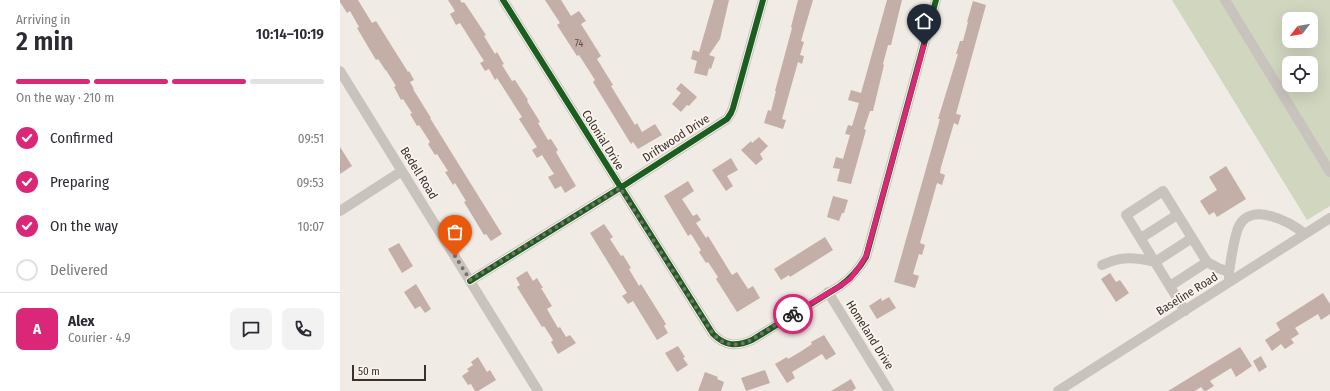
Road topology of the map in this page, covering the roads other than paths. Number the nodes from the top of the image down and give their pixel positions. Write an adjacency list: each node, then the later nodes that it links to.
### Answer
1 (503, 0): 8 (street, Colonial Drive)
2 (763, 0): 8 (street, Driftwood Drive)
3 (936, 0): 22 (street, Colonial Drive)
4 (1225, 0): 7 (street)
5 (340, 71): 6 (street, Bedell Road)
6 (402, 171): 9 (street); 19 (street, Bedell Road)
7 (1330, 172)
8 (620, 188): 19 (street, Driftwood Drive); 22 (street, Colonial Drive)
9 (340, 211)
10 (1178, 215): 13 (street); 13 (street); 14 (street)
11 (1330, 218): 12 (street, Baseline Road)
12 (1305, 234): 18 (street); 20 (street, Baseline Road)
13 (1141, 238): 15 (street)
14 (1192, 238): 15 (street); 16 (street)
15 (1155, 262): 17 (street); 21 (street)
16 (1207, 262): 18 (street); 21 (street)
17 (1102, 265)
18 (1229, 272): 20 (street)
19 (470, 280): 24 (street, Bedell Road)
20 (1229, 283): 23 (street, Baseline Road)
21 (1170, 286): 23 (street)
22 (828, 292): 25 (street, Homeland Drive)
23 (1185, 310): 26 (street, Baseline Road)
24 (538, 391)
25 (889, 391)
26 (1058, 391)

